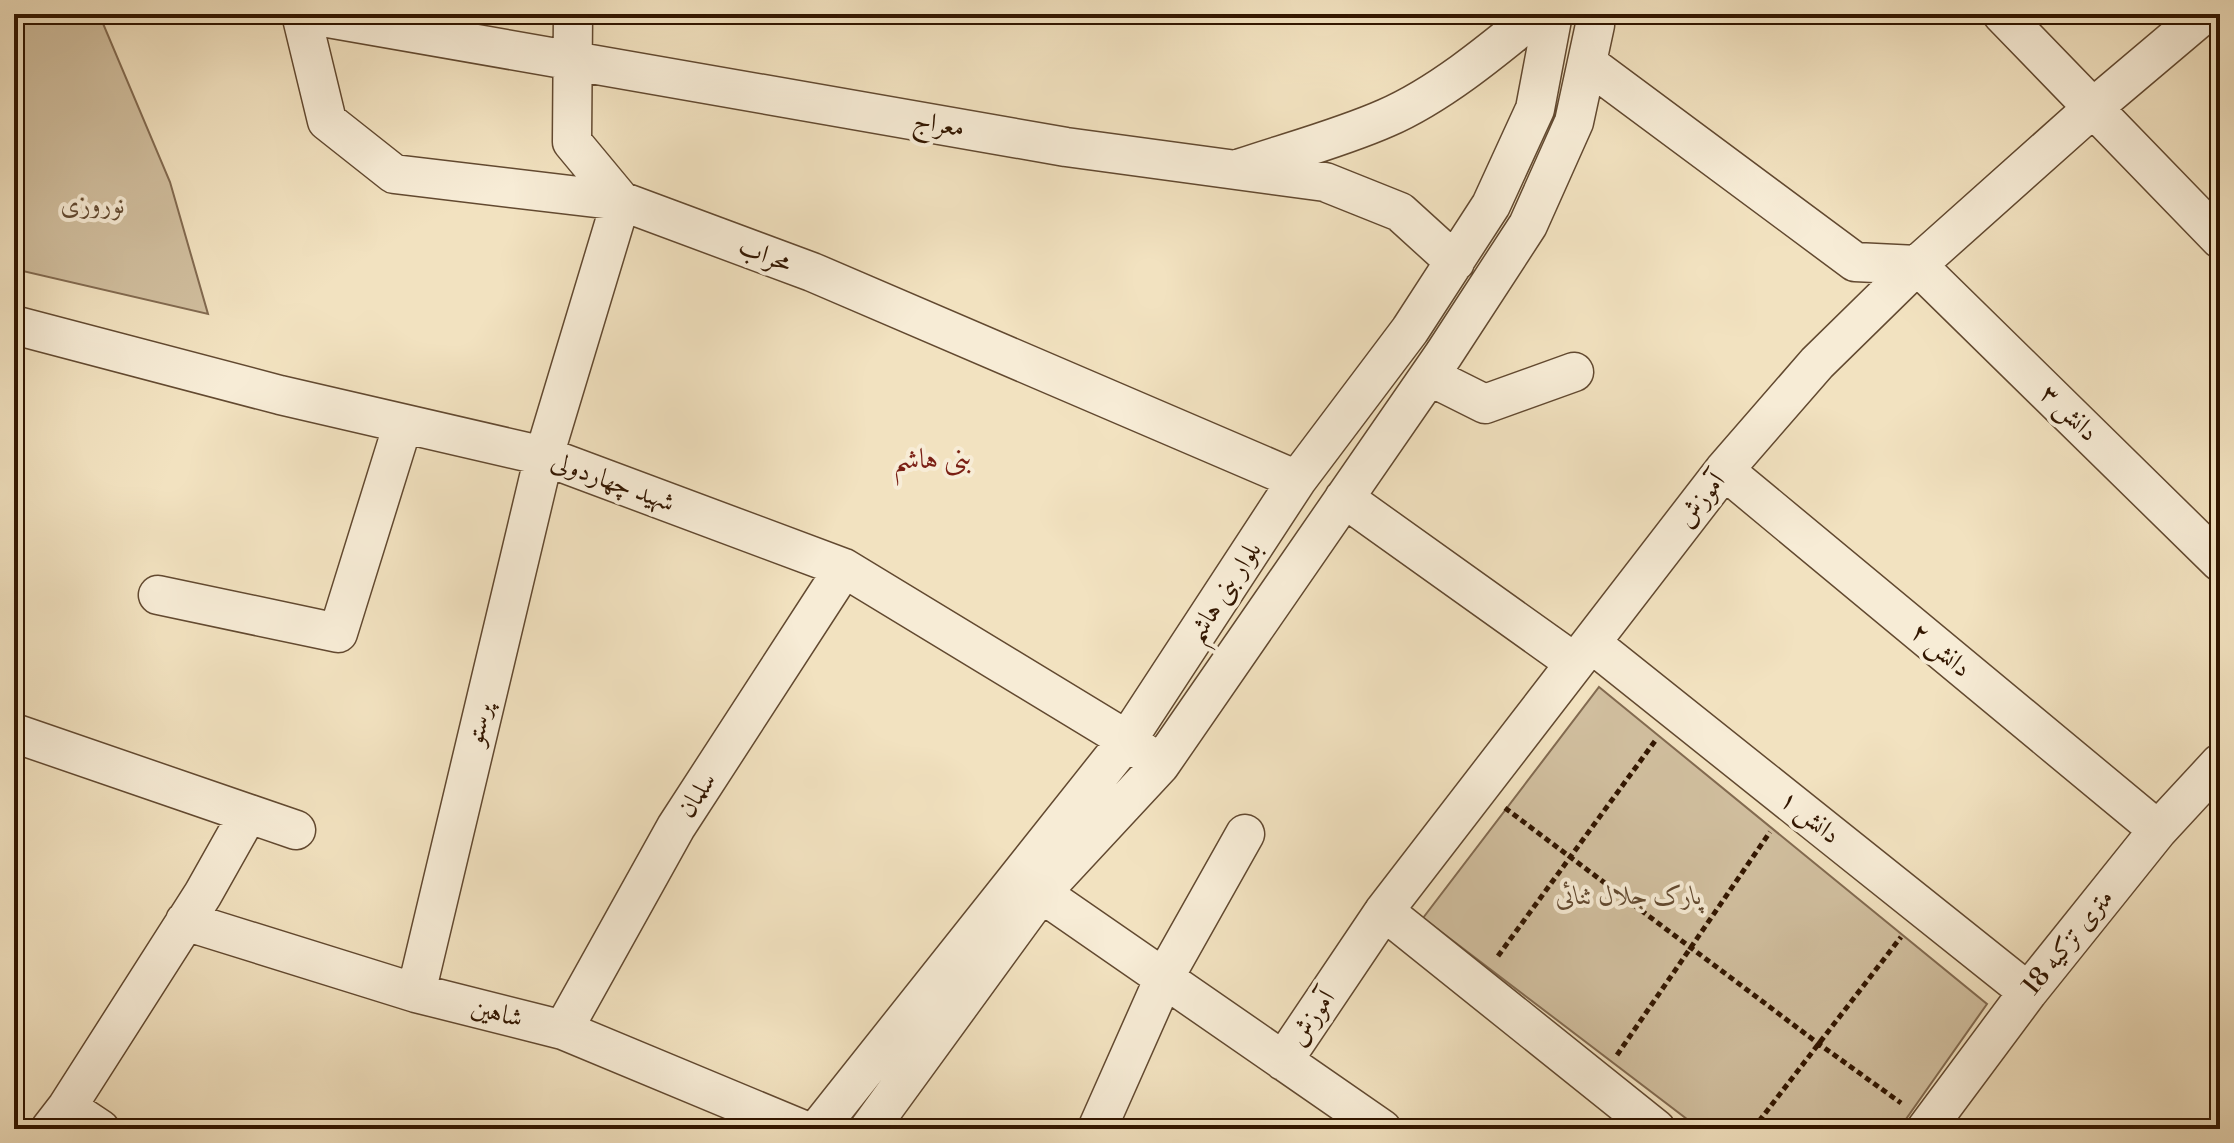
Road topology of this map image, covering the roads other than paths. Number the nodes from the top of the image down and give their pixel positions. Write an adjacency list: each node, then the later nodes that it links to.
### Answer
1 (303, 14): 8 (street, معراج); 12 (street, محراب)
2 (573, 14): 8 (street)
3 (1537, 14): 11 (street, معراج)
4 (1553, 14): 14 (street, بلوار بنی هاشم)
5 (1595, 14): 9 (street, بلوار بنی هاشم)
6 (2002, 14): 10 (street)
7 (2204, 14): 10 (street, آموزش)
8 (573, 61): 11 (street, معراج); 12 (street)
9 (1587, 63): 15 (street); 18 (street, بلوار بنی هاشم)
10 (2094, 107): 13 (street); 15 (street, آموزش)
11 (1234, 170): 14 (street)
12 (621, 201): 20 (street, پرستو); 22 (street, محراب)
13 (2220, 239)
14 (1455, 262): 22 (street, بلوار بنی هاشم)
15 (1917, 265): 21 (street, آموزش); 24 (street, دانش ۳)
16 (14, 325): 19 (street, شهید چهاردولی)
17 (1574, 372): 18 (street)
18 (1429, 376): 23 (street, بلوار بنی هاشم)
19 (403, 424): 20 (street, شهید چهاردولی); 26 (street)
20 (544, 456): 25 (street, شهید چهاردولی); 41 (street, پرستو)
21 (1724, 470): 27 (street, آموزش); 34 (street, دانش ۲)
22 (1297, 480): 29 (street, بلوار بنی هاشم)
23 (1344, 498): 27 (street, دانش ۱); 31 (street, بلوار بنی هاشم)
24 (2220, 562)
25 (844, 568): 29 (street, شهید چهاردولی); 42 (street, سلمان)
26 (158, 595)
27 (1583, 653): 37 (street, آموزش); 40 (street, دانش ۱)
28 (14, 733): 32 (street)
29 (1127, 740): 31 (street, شهید چهاردولی); 49 (street, بلوار بنی هاشم)
30 (2220, 763): 34 (street, 18 متری تزکیه)
31 (1160, 765): 36 (street, بلوار بنی هاشم)
32 (248, 814): 33 (street); 38 (street)
33 (296, 830)
34 (2158, 830): 40 (street, 18 متری تزکیه)
35 (1245, 834): 39 (street)
36 (1041, 893): 39 (street); 50 (street, بلوار بنی هاشم)
37 (1384, 911): 43 (street, آموزش); 52 (street)
38 (185, 921): 41 (street, شاهین); 44 (street)
39 (1164, 978): 43 (street); 51 (street)
40 (2028, 992): 46 (street, 18 متری تزکیه)
41 (416, 993): 42 (street, شاهین)
42 (563, 1030): 48 (street, شاهین)
43 (1283, 1061): 45 (street)
44 (58, 1118): 47 (street)
45 (1370, 1126)
46 (1928, 1126)
47 (100, 1129)
48 (801, 1129)
49 (818, 1129)
50 (869, 1129)
51 (1097, 1129)
52 (1656, 1129)

